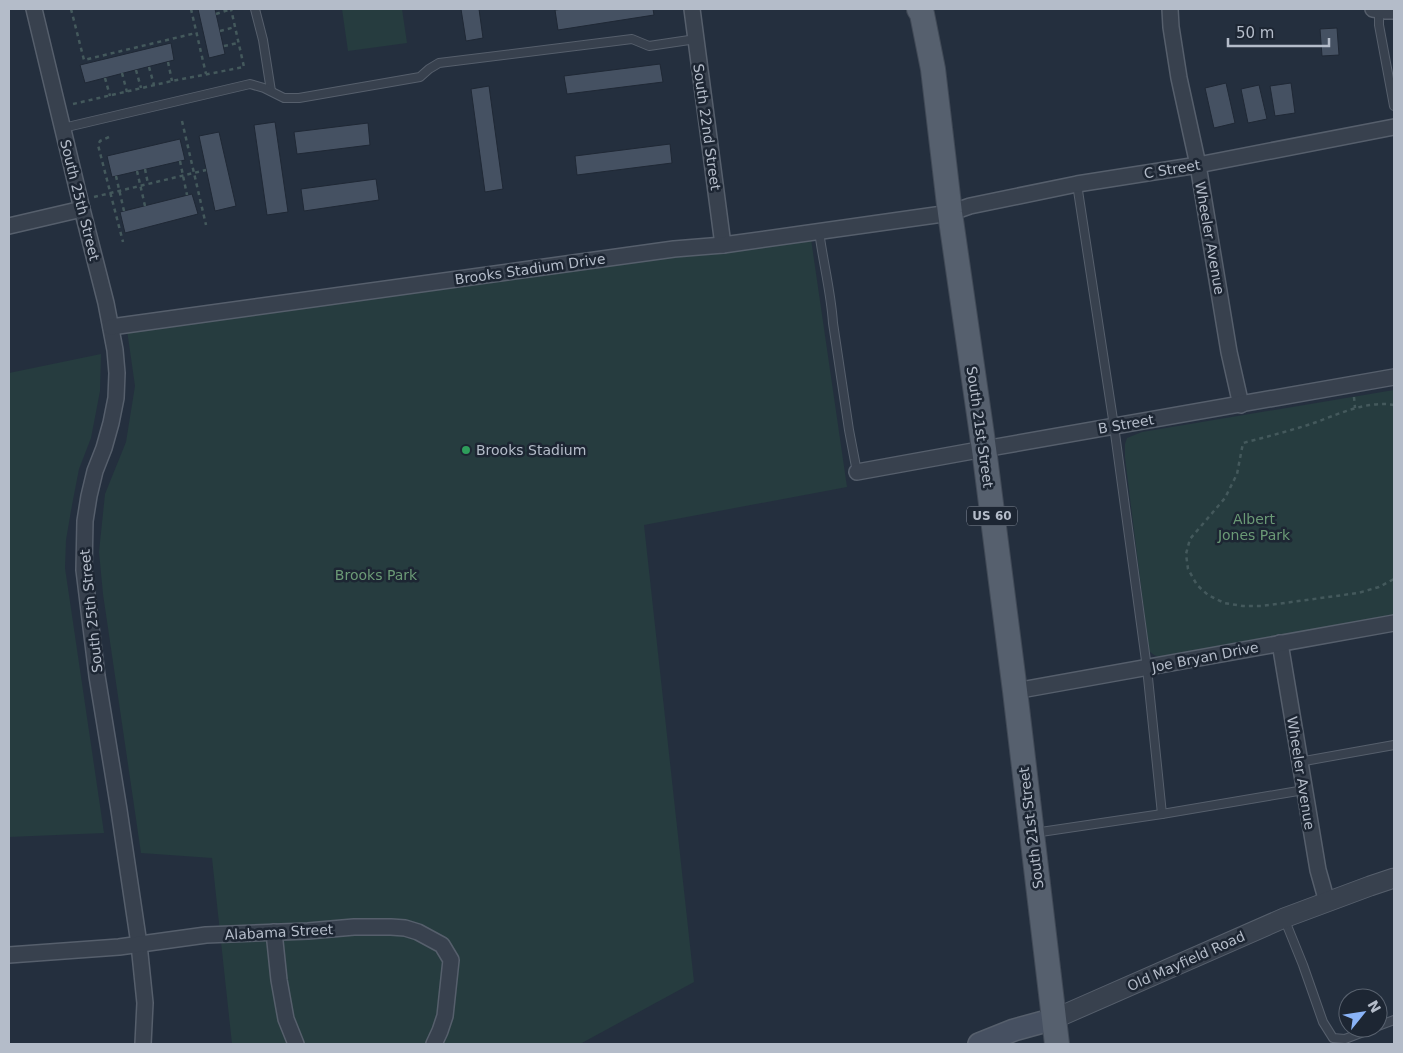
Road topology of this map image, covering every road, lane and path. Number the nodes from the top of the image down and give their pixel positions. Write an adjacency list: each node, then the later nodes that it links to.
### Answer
1 (34, 9): 33 (street, South 25th Street)
2 (71, 9): 13 (path)
3 (190, 9): 13 (path)
4 (231, 9): 10 (path); 11 (path)
5 (255, 9): 26 (lane)
6 (692, 9): 14 (street, South 22nd Street)
7 (1170, 9): 36 (street, Wheeler Avenue)
8 (1382, 10): 30 (lane)
9 (920, 12): 53 (main road, South 21st Street / US 60)
10 (216, 14)
11 (235, 28): 12 (path); 15 (path)
12 (220, 31)
13 (196, 33): 21 (path)
14 (696, 39): 26 (lane); 58 (street, South 22nd Street)
15 (238, 43): 16 (path); 21 (path)
16 (224, 46)
17 (168, 62): 23 (path)
18 (149, 66): 24 (path)
19 (136, 70): 25 (path)
20 (122, 73): 27 (path)
21 (206, 74): 23 (path)
22 (105, 78): 28 (path)
23 (172, 81): 24 (path)
24 (154, 85): 25 (path)
25 (142, 88): 27 (path)
26 (271, 91): 33 (lane)
27 (127, 92): 28 (path)
28 (110, 96): 29 (path)
29 (73, 104)
30 (1394, 106)
31 (182, 121): 40 (path)
32 (1394, 127): 36 (street, C Street)
33 (63, 128): 51 (street, South 25th Street)
34 (109, 137): 47 (path)
35 (180, 161): 41 (path)
36 (1198, 165): 44 (street, C Street); 61 (street, Wheeler Avenue)
37 (146, 169): 43 (path)
38 (206, 170): 40 (path)
39 (136, 171): 45 (path)
40 (194, 172): 41 (path); 54 (path)
41 (183, 175): 43 (path); 48 (path)
42 (116, 176): 46 (path)
43 (148, 184): 45 (path)
44 (1077, 184): 53 (street, C Street); 63 (lane)
45 (140, 186): 46 (path); 50 (path)
46 (119, 191): 47 (path); 52 (path)
47 (111, 193): 49 (path); 57 (path)
48 (187, 195)
49 (94, 197)
50 (145, 206)
51 (82, 209): 55 (street); 59 (street, South 25th Street)
52 (124, 211)
53 (950, 213): 56 (street, Brooks Stadium Drive); 64 (main road, South 21st Street / US 60)
54 (206, 224)
55 (9, 226)
56 (819, 231): 58 (street, Brooks Stadium Drive); 65 (lane)
57 (123, 242)
58 (723, 245): 59 (street, Brooks Stadium Drive)
59 (111, 327): 80 (street, South 25th Street)
60 (1394, 377): 61 (street, B Street)
61 (1241, 404): 63 (street, B Street)
62 (1394, 405): 66 (path)
63 (1114, 426): 64 (street, B Street); 69 (lane)
64 (984, 449): 65 (street, B Street); 70 (main road, South 21st Street / US 60)
65 (857, 472)
66 (1394, 579)
67 (1394, 623): 68 (street, Joe Bryan Drive)
68 (1280, 643): 69 (street, Joe Bryan Drive); 72 (street, Wheeler Avenue)
69 (1146, 668): 70 (street, Joe Bryan Drive); 74 (lane)
70 (1015, 691): 75 (main road, South 21st Street / US 60)
71 (1394, 745): 72 (lane)
72 (1299, 762): 73 (street, Wheeler Avenue)
73 (1304, 790): 74 (lane); 77 (street, Wheeler Avenue)
74 (1162, 814): 75 (lane)
75 (1032, 833): 82 (main road, South 21st Street / US 60)
76 (1394, 878): 77 (street, Old Mayfield Road)
77 (1327, 902): 78 (street, Old Mayfield Road)
78 (1284, 918): 82 (street, Old Mayfield Road); 83 (lane)
79 (274, 932): 80 (street, Alabama Street); 85 (street); 86 (street, Alabama Street)
80 (139, 944): 81 (street, Alabama Street); 84 (street, South 25th Street)
81 (9, 956)
82 (1054, 1018): 87 (main road, Old Mayfield Road); 88 (main road, US 60)
83 (1347, 1038)
84 (143, 1044)
85 (296, 1044)
86 (434, 1044)
87 (979, 1044)
88 (1057, 1044)

